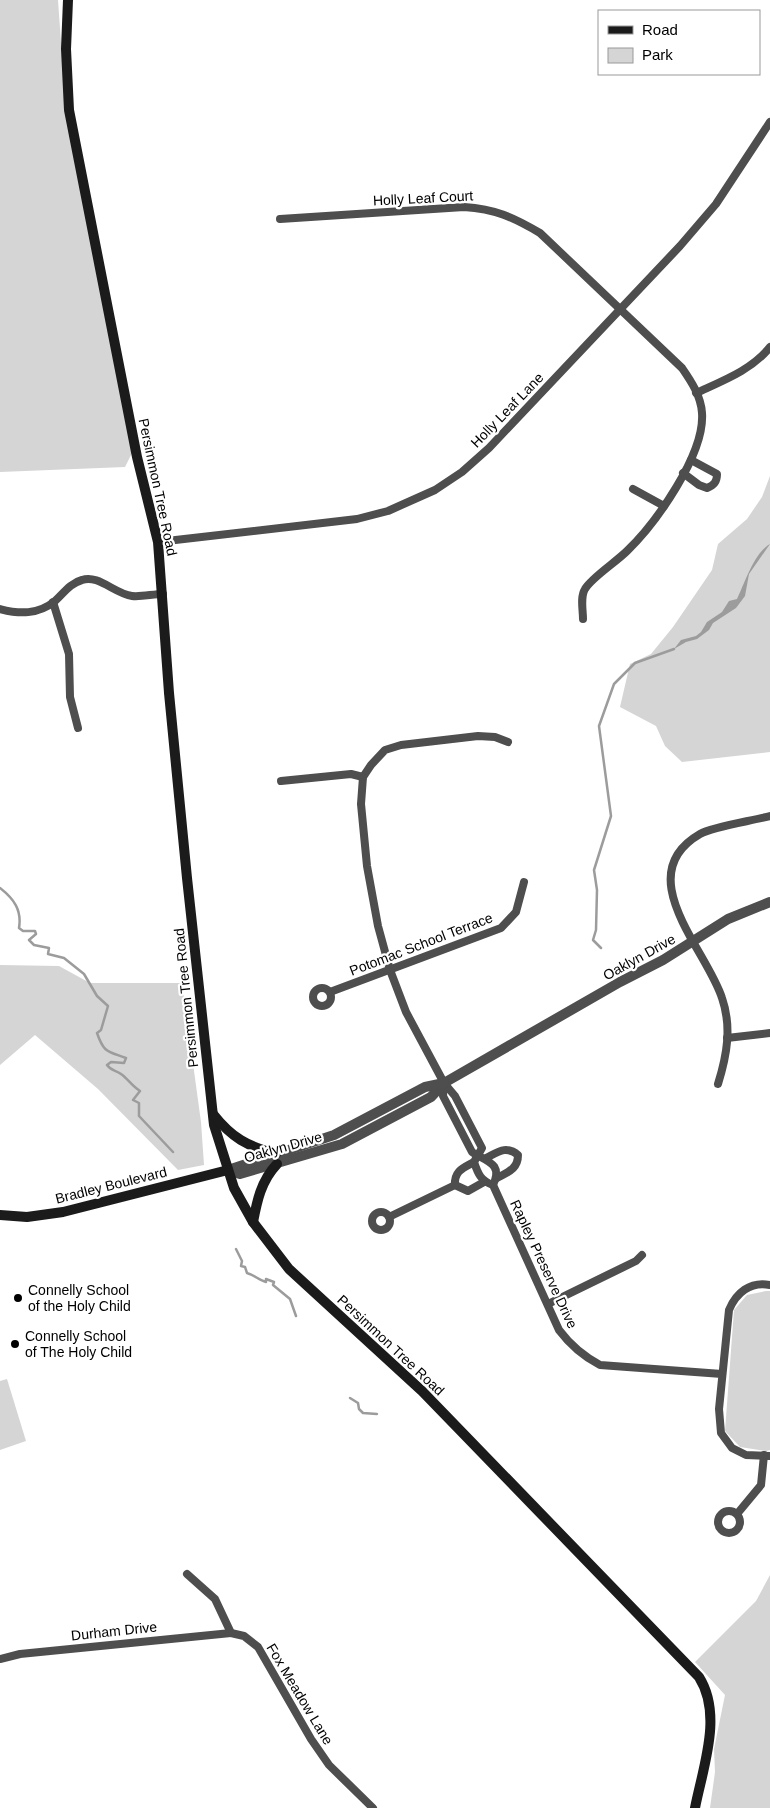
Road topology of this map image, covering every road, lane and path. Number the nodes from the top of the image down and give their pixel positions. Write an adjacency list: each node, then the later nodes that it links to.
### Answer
1 (68, 0): 11 (main road, Persimmon Tree Road)
2 (770, 122): 4 (street, Holly Leaf Lane)
3 (280, 219): 4 (street, Holly Leaf Court)
4 (621, 309): 6 (street, Holly Leaf Court); 11 (street, Holly Leaf Lane)
5 (770, 347): 6 (street)
6 (696, 393): 7 (street, Holly Leaf Court)
7 (691, 460): 8 (street, Holly Leaf Court); 8 (street)
8 (683, 473): 10 (street, Holly Leaf Court)
9 (633, 488): 10 (street)
10 (664, 506): 15 (street, Holly Leaf Court)
11 (158, 542): 12 (main road, Persimmon Tree Road)
12 (163, 594): 13 (street); 30 (main road, Persimmon Tree Road)
13 (53, 602): 14 (street); 16 (street)
14 (0, 609)
15 (583, 620)
16 (78, 728)
17 (508, 742): 18 (street)
18 (363, 777): 19 (street); 24 (street, Rapley Preserve Drive)
19 (282, 781)
20 (770, 816): 23 (street)
21 (524, 882): 24 (street, Potomac School Terrace)
22 (770, 902): 23 (street, Oaklyn Drive)
23 (693, 942): 27 (street); 28 (street, Oaklyn Drive)
24 (390, 970): 25 (street, Potomac School Terrace); 28 (street, Rapley Preserve Drive)
25 (330, 992)
26 (770, 1033): 27 (street)
27 (727, 1038): 29 (street)
28 (444, 1083): 31 (street, Oaklyn Drive); 32 (street, Rapley Preserve Drive)
29 (718, 1084)
30 (213, 1114): 31 (main road); 33 (main road, Persimmon Tree Road)
31 (276, 1159): 33 (street, Oaklyn Drive); 39 (main road)
32 (480, 1159): 34 (street, Rapley Preserve Drive); 34 (street); 35 (street, Rapley Preserve Drive); 36 (street)
33 (228, 1170): 37 (main road, Bradley Boulevard); 39 (main road, Persimmon Tree Road)
34 (495, 1181): 35 (street); 42 (street, Rapley Preserve Drive)
35 (484, 1182): 36 (street)
36 (455, 1185): 38 (street)
37 (0, 1215)
38 (389, 1216)
39 (253, 1222): 50 (main road, Persimmon Tree Road)
40 (642, 1255): 42 (street)
41 (770, 1285): 43 (street)
42 (548, 1304): 43 (street, Rapley Preserve Drive)
43 (722, 1374): 44 (street)
44 (767, 1456): 45 (street)
45 (736, 1514)
46 (187, 1574): 47 (street)
47 (232, 1633): 48 (street, Durham Drive); 49 (street, Fox Meadow Lane)
48 (0, 1659)
49 (373, 1808)
50 (695, 1808)

